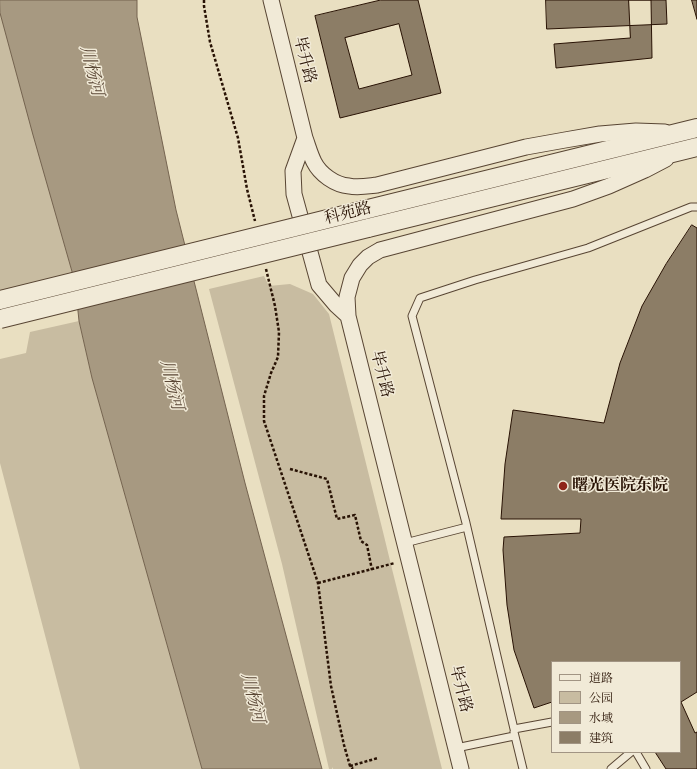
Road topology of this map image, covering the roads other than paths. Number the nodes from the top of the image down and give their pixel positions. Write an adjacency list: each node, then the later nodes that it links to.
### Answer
1 (271, 0): 4 (street, 毕升路)
2 (697, 128): 3 (street, 科苑路)
3 (678, 133): 4 (street, 毕升路); 7 (street, 科苑路, bridge)
4 (305, 138): 8 (street)
5 (689, 149): 8 (street, 毕升路); 9 (street, 科苑路, bridge)
6 (697, 207): 10 (lane)
7 (0, 300)
8 (348, 316): 11 (street, 毕升路)
9 (0, 319)
10 (467, 527): 11 (lane); 13 (lane)
11 (405, 543): 14 (street, 毕升路)
12 (551, 722): 13 (lane)
13 (514, 732): 14 (lane); 18 (lane)
14 (456, 748): 17 (street, 毕升路)
15 (630, 753): 19 (lane)
16 (637, 753): 20 (lane)
17 (461, 769)
18 (523, 769)
19 (611, 769)
20 (646, 769)

